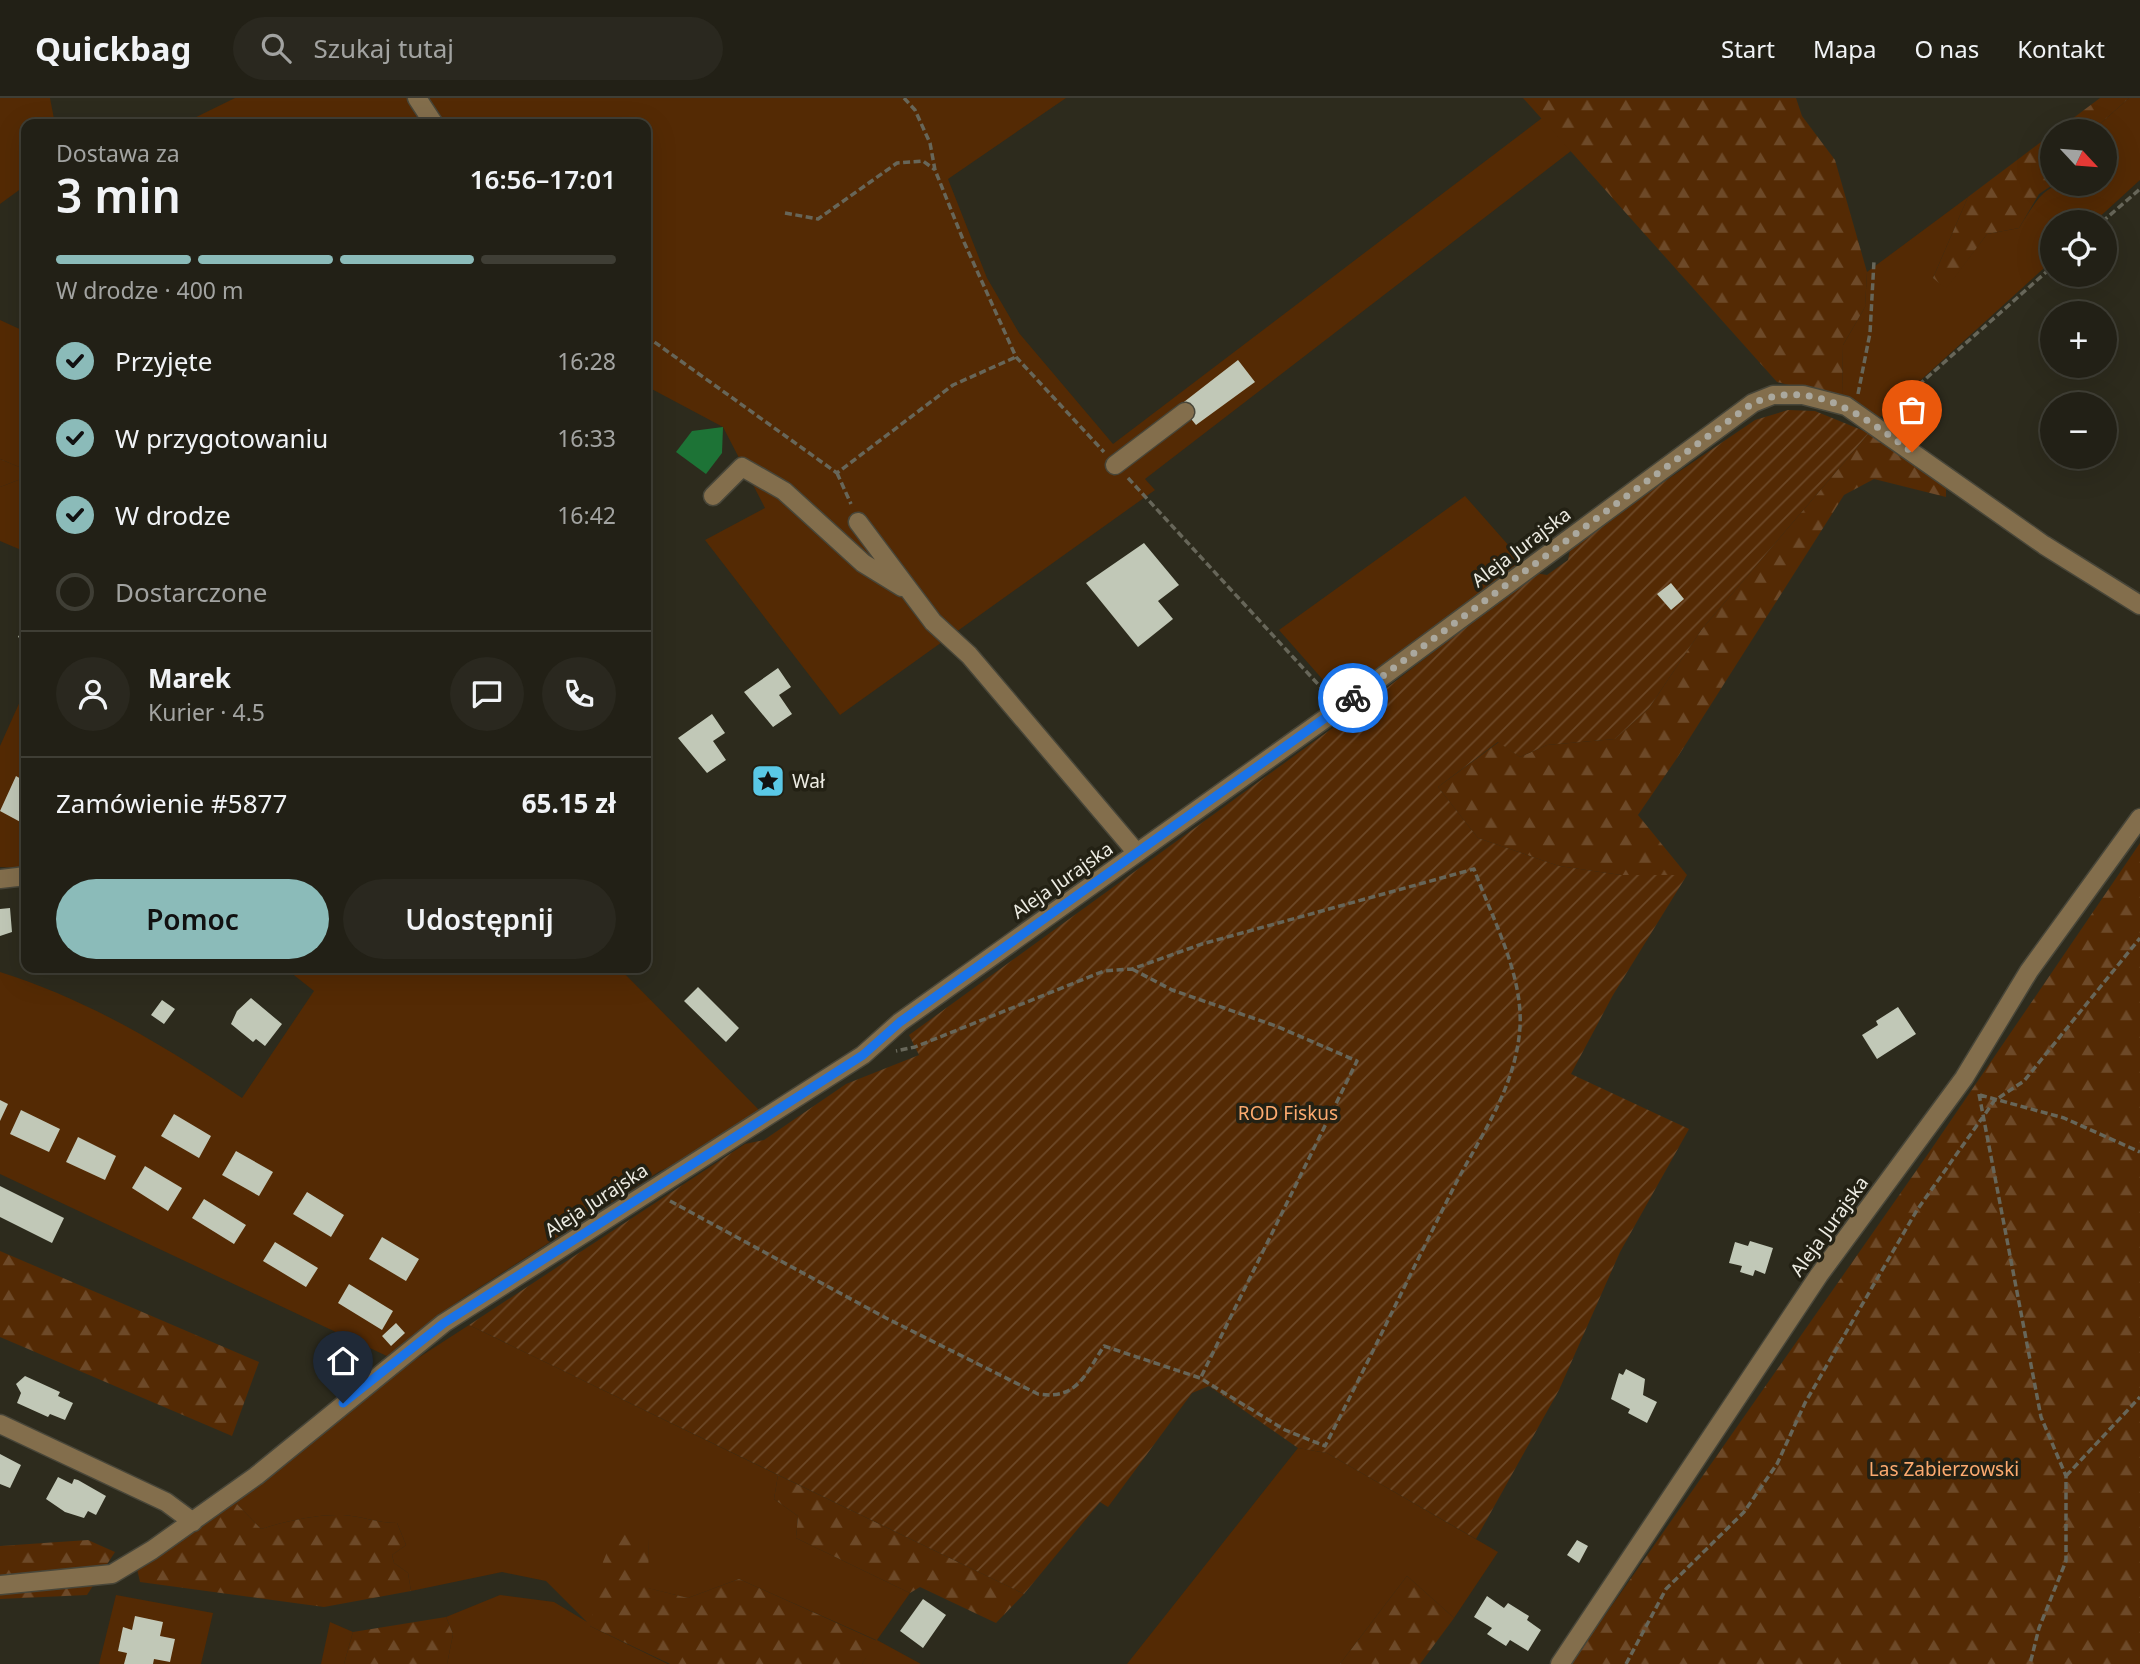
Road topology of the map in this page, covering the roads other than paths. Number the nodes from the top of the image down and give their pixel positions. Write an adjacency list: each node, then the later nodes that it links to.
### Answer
1 (417, 98): 2 (street)
2 (430, 119)
3 (1185, 412): 4 (street)
4 (1115, 464)
5 (713, 496): 7 (street)
6 (858, 522): 7 (street)
7 (911, 592): 10 (street)
8 (2140, 605): 10 (street, Aleja Jurajska)
9 (2140, 818): 16 (street, Aleja Jurajska)
10 (1137, 853): 14 (street, Aleja Jurajska)
11 (21, 877): 12 (street)
12 (0, 879)
13 (0, 1424): 14 (street)
14 (192, 1522): 15 (street, Aleja Jurajska)
15 (0, 1585)
16 (1560, 1664)

